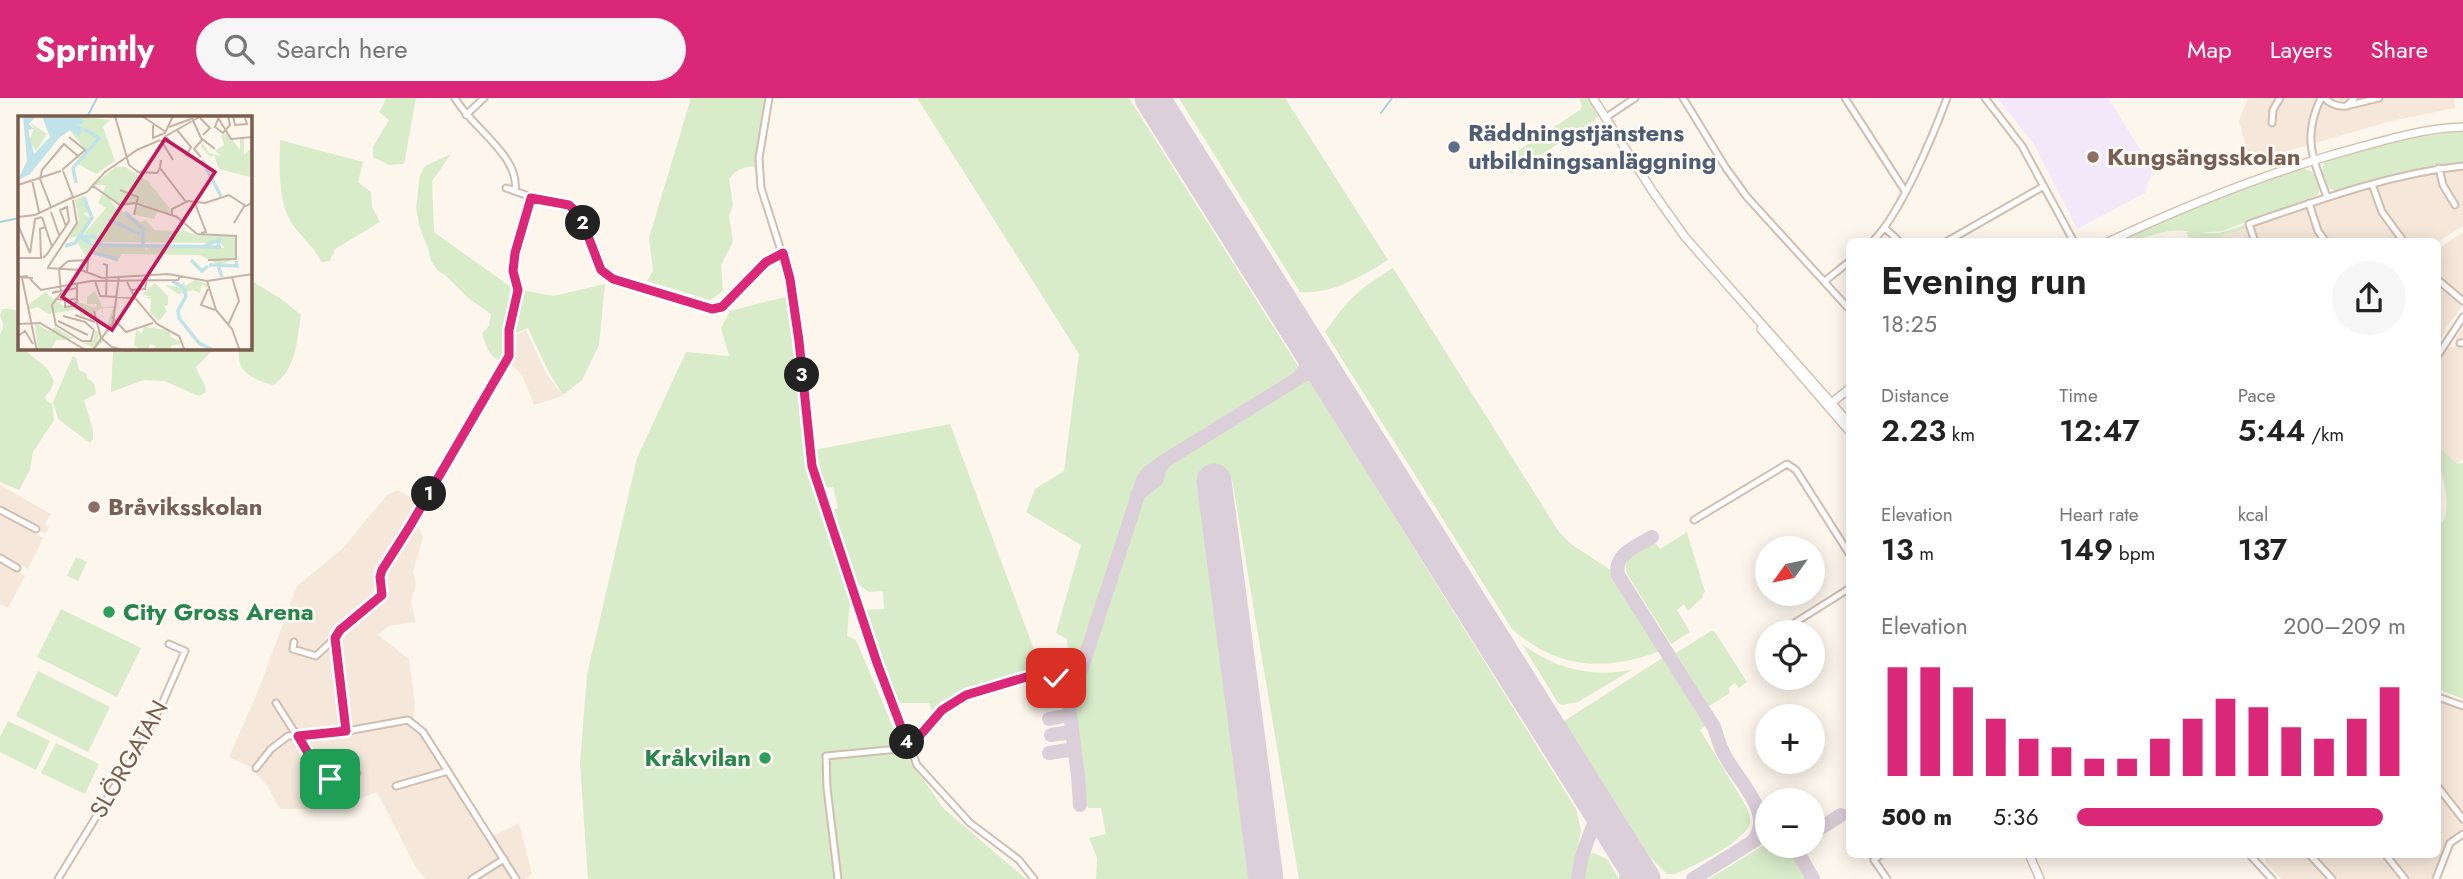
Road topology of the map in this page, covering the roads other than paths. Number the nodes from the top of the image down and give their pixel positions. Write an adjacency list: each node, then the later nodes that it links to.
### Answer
1 (455, 98): 15 (street)
2 (484, 98): 15 (street)
3 (769, 98): 40 (street)
4 (1592, 98): 16 (main road)
5 (1634, 98): 16 (street)
6 (1683, 98): 42 (street)
7 (1845, 98): 26 (street)
8 (1947, 98): 26 (street)
9 (1986, 98): 23 (street)
10 (2280, 98): 17 (street)
11 (2322, 98): 14 (street); 19 (street)
12 (2354, 98): 14 (street)
13 (2379, 98): 14 (street)
14 (2347, 106)
15 (466, 115): 25 (street)
16 (1605, 118): 49 (main road)
17 (2272, 123)
18 (2463, 127): 19 (main road)
19 (2313, 160): 27 (street); 36 (main road)
20 (2463, 166): 21 (street)
21 (2439, 168): 22 (street); 30 (street)
22 (2372, 184): 27 (street); 39 (street)
23 (2044, 186): 34 (street); 35 (street)
24 (506, 188): 25 (street)
25 (515, 190): 28 (street)
26 (1905, 191): 31 (street)
27 (2327, 197): 29 (street)
28 (531, 198): 40 (street); 60 (street)
29 (2309, 204): 37 (street); 38 (street)
30 (2455, 205)
31 (1885, 228): 32 (street); 33 (street)
32 (1876, 238)
33 (1896, 238)
34 (1953, 238)
35 (2072, 238)
36 (2117, 238)
37 (2254, 238)
38 (2323, 238)
39 (2401, 238)
40 (783, 253): 69 (street)
41 (1846, 264): 42 (street)
42 (1825, 281): 45 (street)
43 (2441, 283): 44 (street)
44 (2463, 301)
45 (1846, 305)
46 (2463, 317): 47 (street)
47 (2441, 350)
48 (1846, 391): 49 (main road)
49 (1829, 405): 50 (main road); 51 (main road)
50 (1846, 420)
51 (1846, 427)
52 (0, 510): 54 (street)
53 (1695, 520): 55 (street)
54 (36, 530)
55 (1846, 549)
56 (0, 558): 57 (street)
57 (17, 568)
58 (1846, 591): 59 (street)
59 (1799, 620)
60 (335, 638): 61 (street); 67 (street)
61 (294, 642)
62 (169, 644): 83 (street, SLÖRGATAN)
63 (1056, 678): 69 (street)
64 (2441, 698): 66 (street)
65 (276, 703): 68 (street)
66 (2463, 706)
67 (346, 731): 68 (street); 71 (street)
68 (298, 736): 70 (street); 72 (street)
69 (909, 748): 86 (street); 87 (street)
70 (256, 768)
71 (448, 771): 73 (street); 82 (street)
72 (357, 773)
73 (396, 786)
74 (2441, 792): 75 (street)
75 (2463, 819)
76 (2463, 834): 93 (street)
77 (1877, 858): 88 (street)
78 (2031, 858): 89 (main road)
79 (2253, 858): 90 (street)
80 (2313, 858): 91 (street)
81 (2388, 858): 92 (street)
82 (503, 859): 84 (street); 85 (street)
83 (58, 879)
84 (471, 879)
85 (516, 879)
86 (838, 879)
87 (1034, 879)
88 (1887, 879)
89 (2040, 879)
90 (2272, 879)
91 (2332, 879)
92 (2405, 879)
93 (2436, 879)

